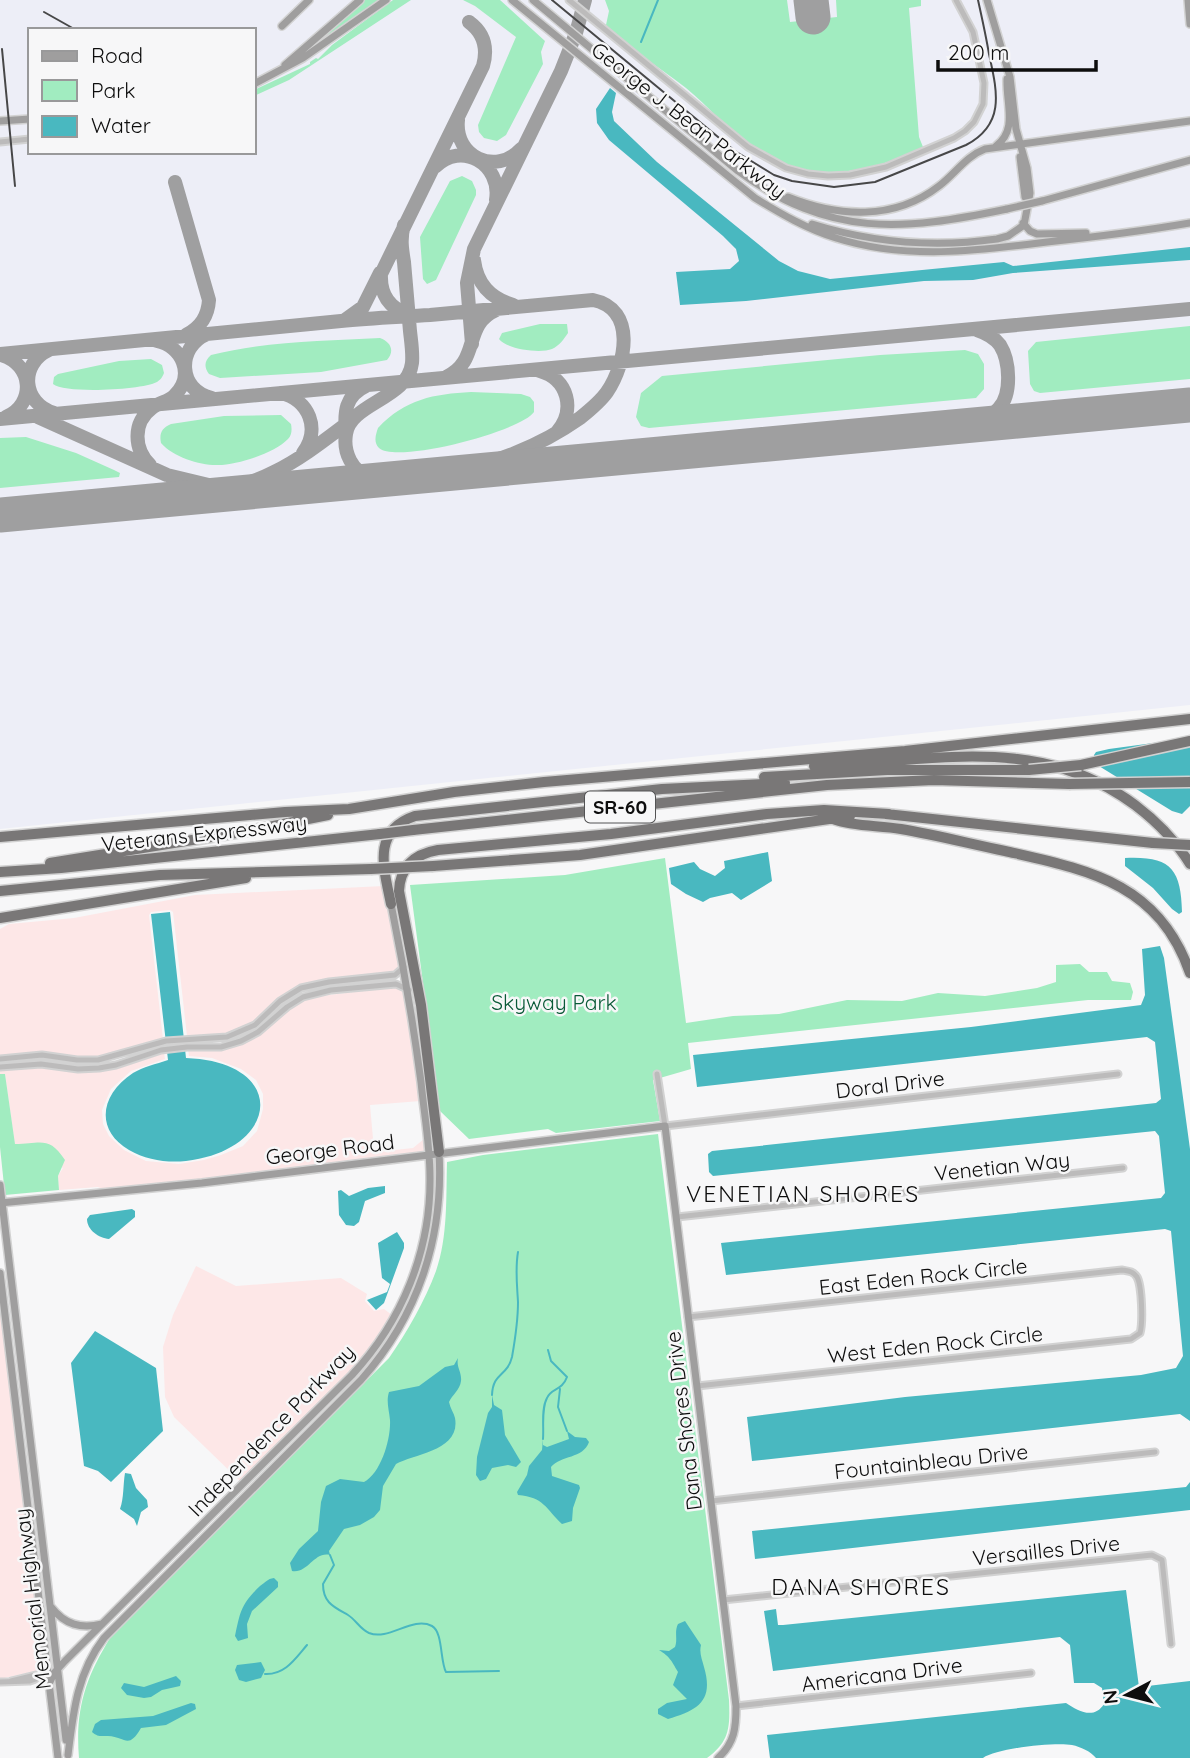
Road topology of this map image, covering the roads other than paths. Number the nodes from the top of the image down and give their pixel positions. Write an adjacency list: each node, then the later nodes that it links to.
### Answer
1 (309, 0): 11 (street)
2 (360, 0): 13 (street)
3 (386, 0): 13 (street)
4 (533, 0): 23 (street, George J. Bean Parkway)
5 (569, 0): 6 (street)
6 (956, 0)
7 (987, 0): 12 (street)
8 (1188, 0): 10 (street)
9 (515, 2): 24 (street, George J. Bean Parkway)
10 (1190, 24)
11 (282, 26)
12 (1008, 68): 20 (street); 21 (street)
13 (271, 77): 14 (street)
14 (256, 83)
15 (28, 119): 16 (street)
16 (0, 121)
17 (1190, 121): 20 (street)
18 (28, 139): 19 (street)
19 (0, 142)
20 (1018, 143): 21 (street); 26 (street)
21 (994, 147): 23 (street)
22 (1190, 160): 23 (street, George J. Bean Parkway, bridge)
23 (738, 171)
24 (775, 211): 26 (street); 27 (street, George J. Bean Parkway)
25 (1190, 223): 27 (street, George J. Bean Parkway)
26 (1024, 225): 27 (street)
27 (1140, 230)
28 (1190, 719): 30 (highway)
29 (1190, 741): 33 (highway, bridge)
30 (758, 765): 34 (highway); 40 (highway)
31 (1190, 782): 32 (highway, SR-60 / SR-60, bridge)
32 (827, 785): 33 (highway); 37 (highway, SR-60 / SR-60)
33 (662, 789): 46 (highway)
34 (349, 809): 38 (highway); 42 (highway)
35 (889, 814): 36 (highway, SR-60 / SR-60); 39 (highway, SR-60 / SR-60, bridge); 58 (highway)
36 (829, 818): 41 (highway, SR-60 / SR-60, bridge); 51 (highway)
37 (413, 830): 42 (highway, Veterans Expressway, bridge)
38 (0, 837)
39 (1190, 845)
40 (1189, 861)
41 (371, 869): 44 (highway, Veterans Expressway)
42 (20, 870): 43 (highway, Veterans Expressway)
43 (0, 872)
44 (263, 873): 45 (highway, Veterans Expressway); 47 (highway)
45 (0, 891)
46 (391, 904): 50 (street, Independence Parkway)
47 (22, 915): 48 (highway); 49 (highway)
48 (0, 918)
49 (0, 925)
50 (404, 967): 52 (street, Independence Parkway); 53 (street)
51 (1190, 973)
52 (409, 990): 54 (street); 58 (street, Independence Parkway)
53 (0, 1059)
54 (0, 1067)
55 (657, 1074): 57 (street, Dana Shores Drive)
56 (1118, 1074): 57 (street, Doral Drive)
57 (665, 1126): 58 (street, George Road); 62 (street, Dana Shores Drive)
58 (434, 1153): 61 (street, George Road); 79 (street, Independence Parkway); 85 (street, Independence Parkway)
59 (1123, 1168): 62 (street, Venetian Way)
60 (0, 1185): 61 (street, Memorial Highway)
61 (1, 1203): 65 (street, Memorial Highway)
62 (677, 1217): 67 (street, Dana Shores Drive)
63 (0, 1273): 66 (street, Memorial Highway)
64 (1140, 1299): 67 (street, East Eden Rock Circle); 68 (street, West Eden Rock Circle)
65 (15, 1311): 66 (street); 69 (street, Memorial Highway)
66 (2, 1313): 70 (street, Memorial Highway)
67 (688, 1318): 68 (street, Dana Shores Drive)
68 (696, 1386): 73 (street, Dana Shores Drive)
69 (28, 1417): 70 (street); 72 (street, Memorial Highway)
70 (17, 1418): 74 (street, Memorial Highway)
71 (1155, 1452): 73 (street, Fountainbleau Drive)
72 (38, 1501): 74 (street); 75 (street, Memorial Highway)
73 (711, 1501): 77 (street, Dana Shores Drive)
74 (27, 1502): 76 (street, Memorial Highway)
75 (47, 1576): 76 (street); 78 (street, Memorial Highway)
76 (36, 1577): 82 (street, Memorial Highway)
77 (723, 1600): 80 (street, Versailles Drive); 84 (street, Dana Shores Drive)
78 (50, 1604): 79 (street); 82 (street, Memorial Highway)
79 (103, 1624): 82 (street, Independence Parkway)
80 (1171, 1644)
81 (1031, 1673): 84 (street, Americana Drive)
82 (52, 1674): 83 (street); 85 (street, Memorial Highway); 86 (street, Memorial Highway)
83 (0, 1682)
84 (736, 1706): 87 (street, Dana Shores Drive)
85 (68, 1757)
86 (58, 1758)
87 (719, 1758)

